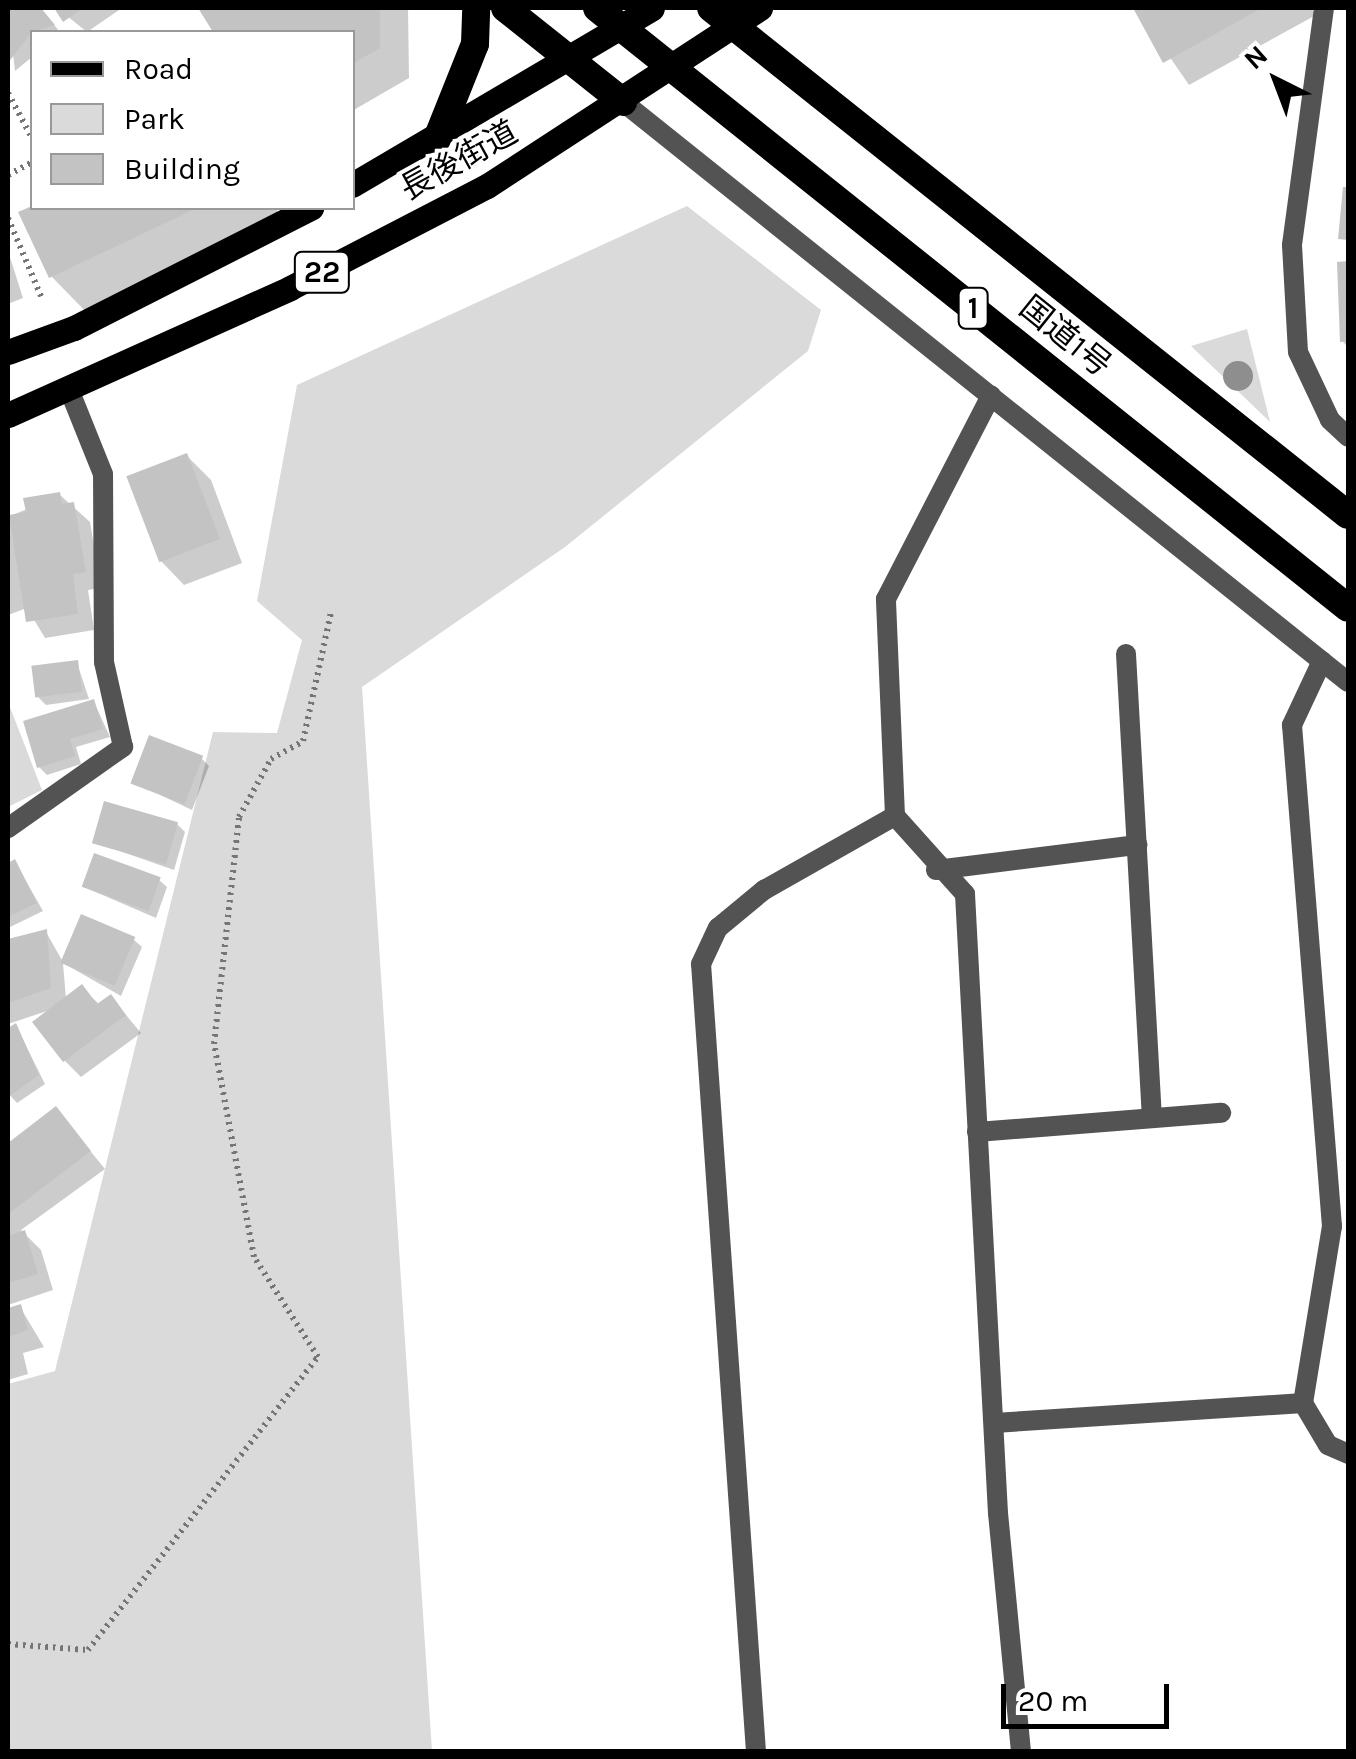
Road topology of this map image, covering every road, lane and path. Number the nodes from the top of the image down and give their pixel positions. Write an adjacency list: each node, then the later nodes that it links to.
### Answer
1 (476, 8): 12 (highway)
2 (504, 8): 8 (highway)
3 (597, 8): 25 (highway, 国道1号 / 1)
4 (652, 8): 8 (main road, 長後街道)
5 (711, 8): 24 (highway, 国道1号 / 1)
6 (760, 8): 10 (main road, 長後街道 / 22)
7 (1324, 8): 23 (street)
8 (568, 59): 10 (highway); 12 (main road, 長後街道)
9 (8, 93): 11 (path)
10 (623, 102): 20 (main road, 長後街道 / 22); 21 (street)
11 (30, 134)
12 (437, 139): 15 (main road, 長後街道)
13 (30, 163): 14 (path)
14 (8, 175)
15 (355, 183)
16 (307, 210): 19 (main road, 22)
17 (8, 218): 18 (path)
18 (41, 296)
19 (8, 352)
20 (70, 392): 22 (main road, 長後街道 / 22); 31 (street)
21 (990, 396): 28 (street); 30 (street)
22 (8, 415)
23 (1348, 436)
24 (1348, 515)
25 (1348, 608)
26 (331, 612): 40 (path)
27 (1126, 654): 32 (street)
28 (1322, 661): 29 (street); 37 (street)
29 (1348, 682)
30 (895, 816): 33 (street); 41 (street)
31 (8, 828)
32 (1138, 844): 33 (street); 35 (street)
33 (936, 870): 36 (street)
34 (1221, 1114): 35 (street)
35 (1152, 1116): 36 (street)
36 (976, 1132): 38 (street)
37 (1303, 1403): 38 (street); 39 (street)
38 (994, 1424): 42 (street)
39 (1348, 1454)
40 (8, 1644)
41 (756, 1752)
42 (1020, 1752)

